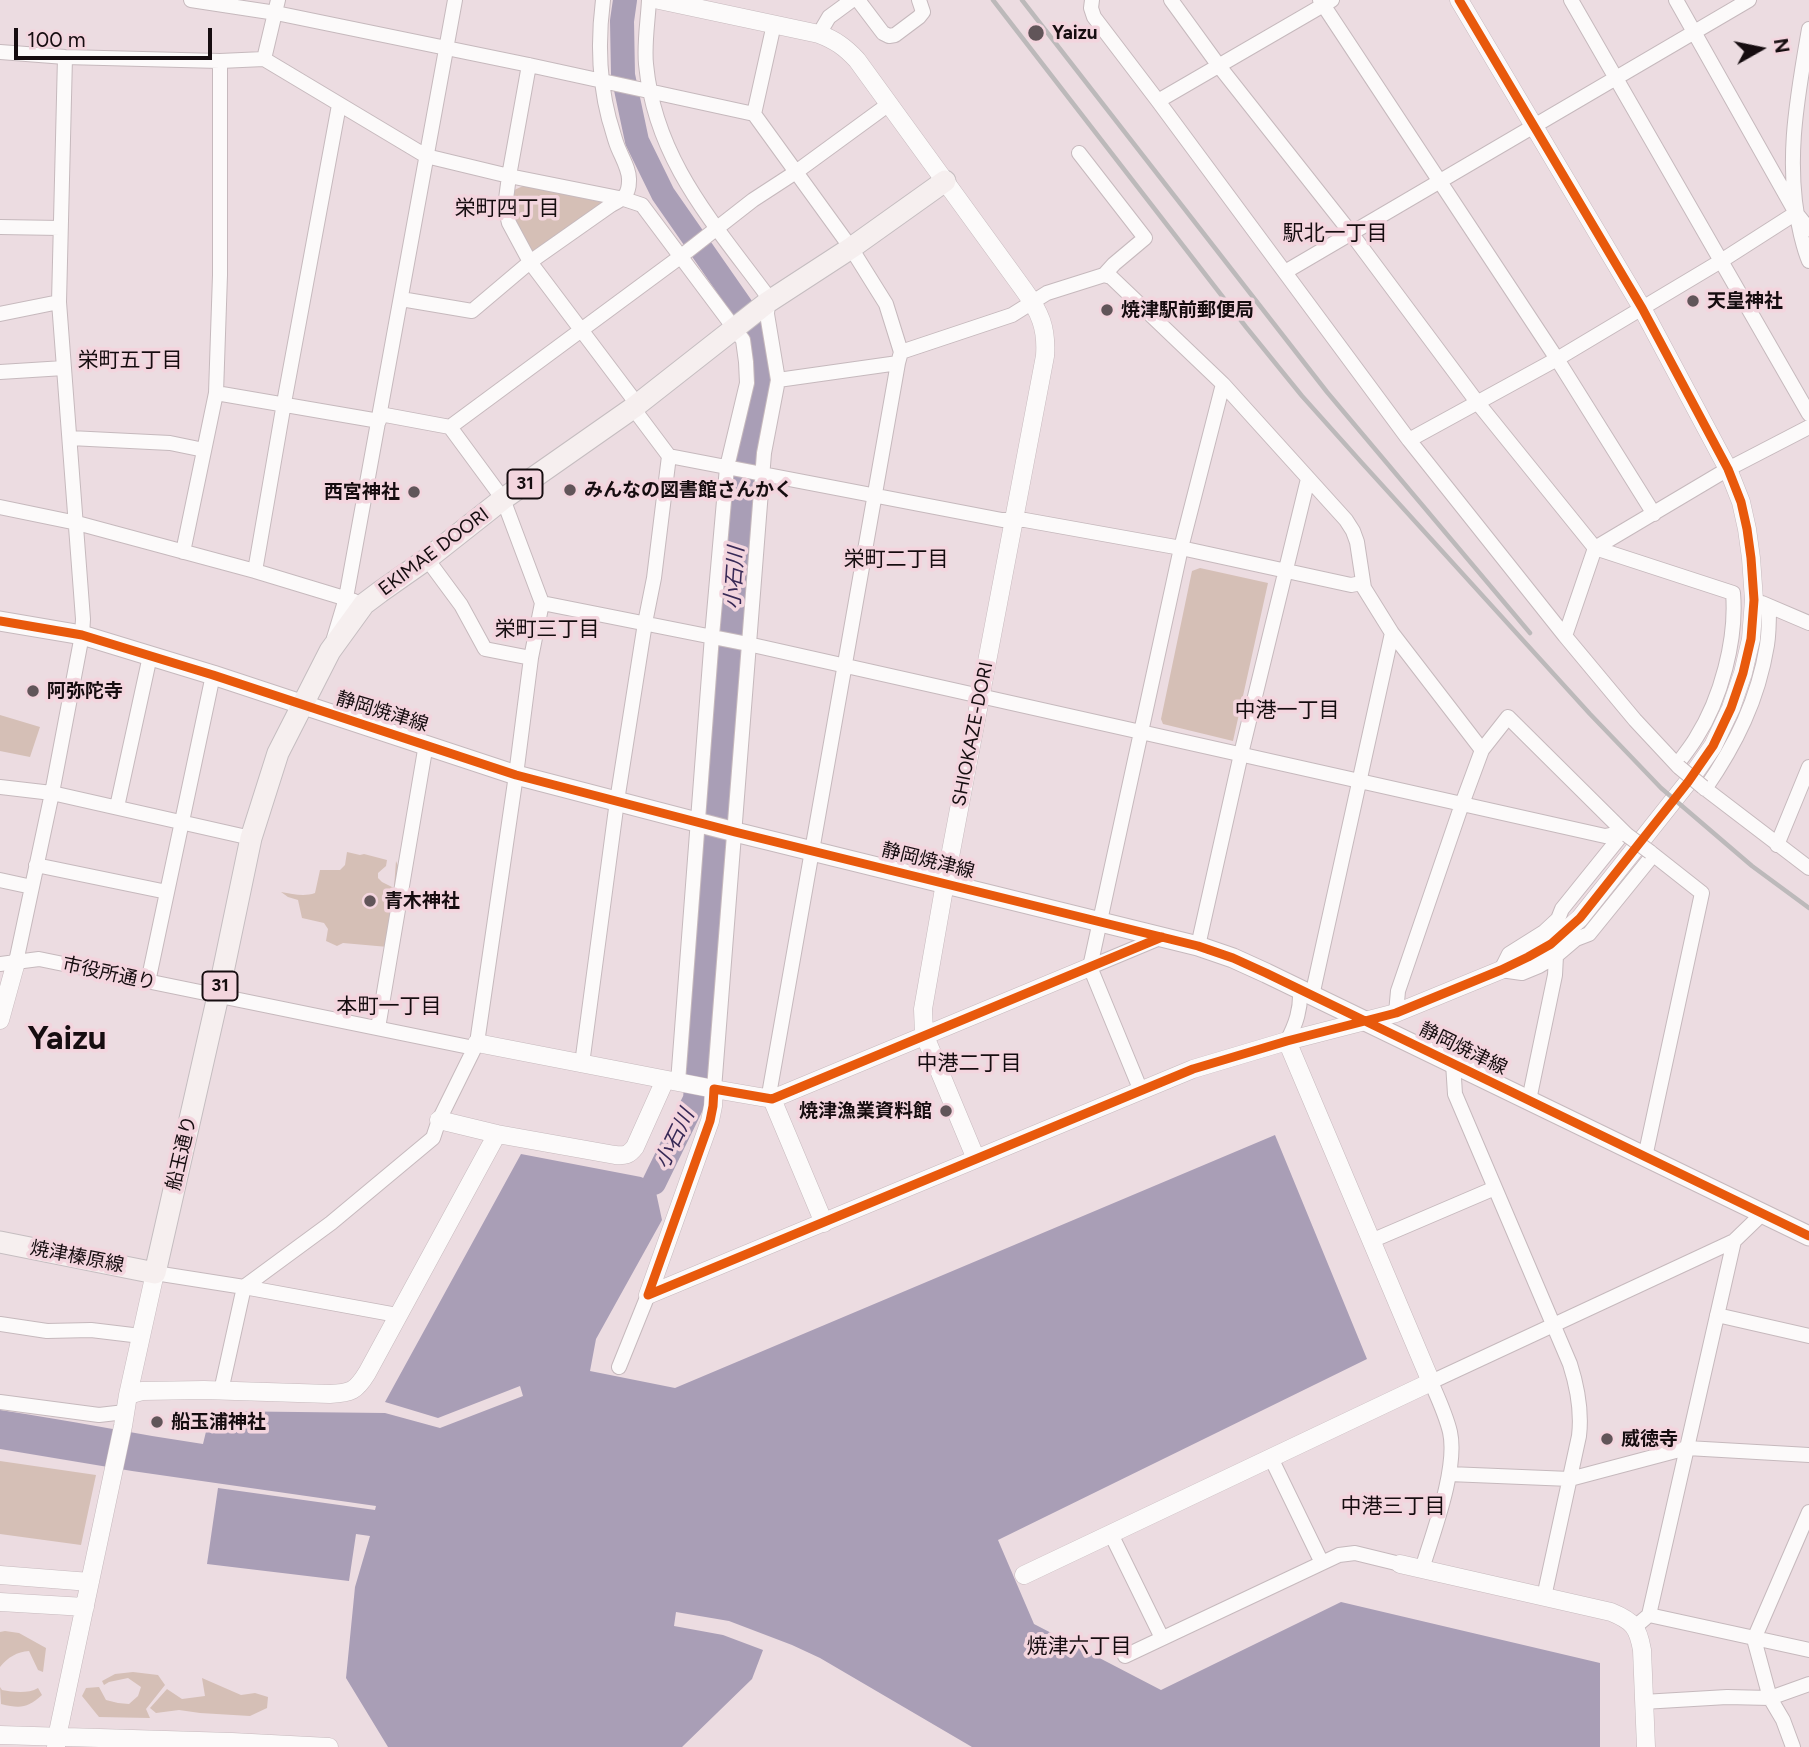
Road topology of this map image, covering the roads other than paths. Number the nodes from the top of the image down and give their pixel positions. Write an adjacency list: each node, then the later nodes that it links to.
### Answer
1 (191, 0): 16 (street)
2 (455, 0): 21 (street)
3 (603, 0): 29 (street)
4 (649, 0): 30 (street)
5 (659, 0): 17 (street, SHIOKAZE-DORI)
6 (852, 0): 20 (street)
7 (858, 0): 8 (street)
8 (919, 0)
9 (1092, 0): 31 (street)
10 (1171, 0): 27 (street)
11 (1459, 0): 35 (street)
12 (1571, 0): 28 (street)
13 (1676, 0): 19 (street)
14 (1749, 0): 19 (street)
15 (1325, 2): 27 (street); 41 (street)
16 (277, 7): 21 (street); 24 (street)
17 (774, 24): 20 (street, SHIOKAZE-DORI); 34 (street)
18 (1809, 29): 43 (street)
19 (1694, 33): 28 (street); 43 (street)
20 (818, 34): 32 (street, SHIOKAZE-DORI)
21 (446, 49): 26 (street); 37 (street)
22 (0, 52): 23 (street)
23 (65, 57): 25 (street); 45 (street)
24 (264, 59): 25 (street); 33 (street)
25 (220, 61): 70 (street)
26 (529, 65): 29 (street); 39 (street)
27 (1219, 66): 31 (street); 48 (street)
28 (1616, 78): 35 (street); 51 (street)
29 (608, 83): 30 (street); 42 (street)
30 (644, 91): 34 (street); 47 (street)
31 (1158, 101): 54 (street)
32 (889, 104): 38 (street); 40 (street, SHIOKAZE-DORI)
33 (340, 105): 37 (street); 72 (street)
34 (754, 114): 38 (street)
35 (1534, 125): 41 (street); 60 (street)
36 (1079, 153): 55 (street)
37 (426, 156): 39 (street); 56 (street)
38 (796, 172): 47 (street); 49 (street)
39 (509, 176): 42 (street); 53 (street)
40 (945, 181): 49 (main road, 31); 58 (street, SHIOKAZE-DORI)
41 (1438, 181): 48 (street); 65 (street)
42 (624, 199): 50 (street); 53 (street)
43 (1796, 213): 46 (street); 51 (street); 52 (street)
44 (0, 226): 45 (street)
45 (60, 228): 57 (street)
46 (1809, 229)
47 (713, 232): 50 (street); 59 (street)
48 (1351, 233): 54 (street); 71 (street)
49 (851, 248): 59 (main road, 31); 64 (street)
50 (684, 254): 62 (street); 63 (street)
51 (1721, 261): 60 (street); 74 (street)
52 (1809, 261)
53 (530, 262): 56 (street); 63 (street)
54 (1285, 272): 79 (street)
55 (1104, 275): 58 (street); 69 (street)
56 (401, 299): 75 (street)
57 (59, 302): 61 (street); 66 (street)
58 (1032, 302): 64 (street); 90 (street, SHIOKAZE-DORI)
59 (764, 305): 62 (main road, 31); 68 (street)
60 (1642, 309): 65 (street); 83 (street)
61 (0, 314)
62 (736, 326): 73 (main road, EKIMAE DOORI / 31); 82 (street)
63 (581, 330): 73 (street); 76 (street)
64 (900, 358): 68 (street); 86 (street)
65 (1557, 359): 71 (street); 89 (street)
66 (64, 368): 67 (street); 78 (street)
67 (0, 372)
68 (778, 380): 84 (street)
69 (1223, 383): 85 (street); 92 (street)
70 (216, 393): 72 (street); 80 (street)
71 (1477, 402): 79 (street); 93 (street)
72 (284, 403): 75 (street); 96 (street)
73 (635, 406): 81 (street); 87 (main road, EKIMAE DOORI / 31)
74 (1809, 414)
75 (379, 418): 76 (street); 99 (street)
76 (450, 427): 87 (street)
77 (1809, 428): 83 (street)
78 (70, 438): 80 (street); 91 (street)
79 (1409, 440): 108 (street)
80 (204, 450): 94 (street)
81 (669, 456): 82 (street); 103 (street)
82 (729, 467): 84 (street); 107 (street)
83 (1728, 469): 89 (street); 101 (street)
84 (761, 473): 86 (street); 109 (street)
85 (1308, 480): 97 (street); 98 (street)
86 (875, 495): 90 (street); 112 (street)
87 (503, 499): 95 (main road, EKIMAE DOORI / 31); 100 (street)
88 (0, 507): 91 (street)
89 (1654, 514): 93 (street)
90 (1014, 520): 92 (street); 114 (street, SHIOKAZE-DORI)
91 (77, 523): 94 (street); 106 (street)
92 (1181, 548): 97 (street); 116 (street)
93 (1595, 548): 108 (street); 120 (street)
94 (183, 552): 96 (street)
95 (428, 559): 99 (main road, EKIMAE DOORI / 31); 111 (street)
96 (255, 571): 99 (street)
97 (1287, 571): 98 (street); 119 (street)
98 (1362, 583): 105 (street)
99 (355, 601): 115 (main road, EKIMAE DOORI / 31)
100 (542, 603): 103 (street); 111 (street)
101 (1762, 603): 104 (street); 125 (street); 150 (street)
102 (0, 621): 106 (main road, 静岡焼津線)
103 (645, 623): 107 (street); 127 (street)
104 (1809, 623)
105 (1392, 634): 118 (street); 123 (street)
106 (82, 635): 110 (main road, 静岡焼津線); 126 (street)
107 (713, 636): 109 (street); 130 (street)
108 (1565, 636): 120 (street)
109 (747, 643): 112 (street); 132 (street)
110 (150, 656): 113 (main road, 静岡焼津線); 129 (street)
111 (531, 658): 122 (street)
112 (845, 665): 114 (street); 136 (street)
113 (212, 675): 115 (main road, 静岡焼津線); 131 (street)
114 (981, 696): 116 (street); 141 (street, SHIOKAZE-DORI)
115 (302, 705): 117 (main road, 静岡焼津線); 134 (main road, 船玉通り / 31)
116 (1140, 732): 119 (street); 144 (street)
117 (426, 744): 122 (main road, 静岡焼津線); 157 (street)
118 (1482, 750): 128 (street); 133 (street)
119 (1241, 754): 123 (street); 146 (street)
120 (1678, 766): 125 (street, bridge)
121 (1809, 767): 135 (street)
122 (516, 775): 127 (main road, 静岡焼津線); 160 (street)
123 (1359, 780): 128 (street); 152 (street)
124 (0, 787): 126 (street)
125 (1704, 788): 135 (street)
126 (52, 793): 129 (street); 138 (street)
127 (617, 801): 130 (main road, 静岡焼津線); 162 (street)
128 (1462, 804): 133 (street); 154 (street)
129 (117, 807): 131 (street)
130 (700, 823): 132 (main road, 静岡焼津線); 163 (street)
131 (182, 824): 134 (street); 143 (street)
132 (734, 831): 136 (main road, 静岡焼津線); 164 (street)
133 (1625, 833): 137 (street, bridge); 150 (street)
134 (251, 838): 153 (main road, 船玉通り / 31)
135 (1777, 845): 139 (street)
136 (813, 851): 141 (main road, 静岡焼津線); 166 (street)
137 (1651, 853): 147 (street); 170 (street)
138 (36, 865): 142 (street); 143 (street)
139 (1809, 868)
140 (0, 880): 142 (street)
141 (945, 883): 144 (main road, 静岡焼津線); 158 (street, SHIOKAZE-DORI)
142 (32, 887): 148 (street)
143 (167, 892): 151 (street)
144 (1100, 921): 145 (main road, 静岡焼津線); 149 (street)
145 (1162, 937): 146 (main road, 静岡焼津線); 149 (street)
146 (1198, 946): 152 (main road, 静岡焼津線)
147 (1556, 956): 150 (street); 167 (street)
148 (8, 963): 151 (street, 市役所通り); 155 (street)
149 (1090, 967): 158 (street); 165 (street)
150 (1501, 970): 154 (street)
151 (148, 982): 153 (street, 市役所通り)
152 (1306, 993): 156 (main road, 静岡焼津線); 159 (street)
153 (218, 996): 157 (street, 市役所通り); 179 (main road, 船玉通り / 31)
154 (1396, 1013): 156 (street)
155 (0, 1020)
156 (1364, 1021): 159 (street); 161 (main road, 静岡焼津線)
157 (378, 1028): 160 (street, 市役所通り)
158 (924, 1034): 166 (street); 171 (street, SHIOKAZE-DORI)
159 (1287, 1041): 165 (street); 176 (street)
160 (476, 1045): 162 (street); 168 (street)
161 (1453, 1063): 167 (main road, 静岡焼津線); 172 (street)
162 (582, 1064): 163 (street)
163 (675, 1082): 164 (street); 169 (street)
164 (711, 1088): 166 (street); 181 (street)
165 (1141, 1091): 171 (street)
166 (772, 1099): 174 (street)
167 (1529, 1100): 170 (main road, 静岡焼津線)
168 (439, 1120): 169 (street); 180 (street)
169 (497, 1134): 182 (street)
170 (1645, 1157): 173 (main road, 静岡焼津線)
171 (976, 1160): 174 (street)
172 (1495, 1188): 176 (street); 185 (street)
173 (1762, 1214): 175 (main road, 静岡焼津線); 177 (street)
174 (824, 1223): 181 (street)
175 (1809, 1237)
176 (1371, 1241): 189 (street)
177 (1734, 1241): 183 (street); 185 (street)
178 (0, 1242): 179 (main road, 焼津榛原線)
179 (155, 1273): 180 (street); 186 (street, 船玉通り)
180 (244, 1287): 182 (street); 190 (street)
181 (648, 1295): 188 (street)
182 (397, 1315): 190 (street)
183 (1717, 1315): 187 (street); 193 (street)
184 (0, 1324): 186 (street)
185 (1553, 1325): 189 (street); 197 (street)
186 (141, 1336): 192 (street, 船玉通り)
187 (1809, 1336)
188 (619, 1367)
189 (1431, 1382): 195 (street); 196 (street)
190 (221, 1391): 192 (street)
191 (0, 1402): 192 (street)
192 (125, 1411): 205 (street, 船玉通り)
193 (1687, 1448): 194 (street); 197 (street); 209 (street)
194 (1809, 1455)
195 (1271, 1458): 199 (street); 200 (street)
196 (1449, 1474): 197 (street); 202 (street)
197 (1570, 1479): 206 (street)
198 (1809, 1512): 211 (street)
199 (1111, 1534): 204 (street); 210 (street)
200 (1322, 1563): 201 (street); 210 (street)
201 (1400, 1564): 202 (street)
202 (1422, 1569): 206 (street)
203 (0, 1575): 205 (street)
204 (1024, 1575)
205 (90, 1583): 208 (street, 船玉通り)
206 (1544, 1597): 209 (street)
207 (0, 1602): 208 (street)
208 (85, 1607): 218 (street, 船玉通り)
209 (1642, 1621): 211 (street); 216 (street)
210 (1162, 1638): 213 (street)
211 (1754, 1639): 212 (street); 215 (street)
212 (1809, 1650)
213 (1125, 1656)
214 (1809, 1684): 215 (street)
215 (1770, 1698): 216 (street); 222 (street)
216 (1643, 1702): 221 (street)
217 (0, 1735): 218 (street)
218 (57, 1742): 219 (street)
219 (232, 1744): 220 (street)
220 (328, 1747)
221 (1646, 1747)
222 (1793, 1747)

